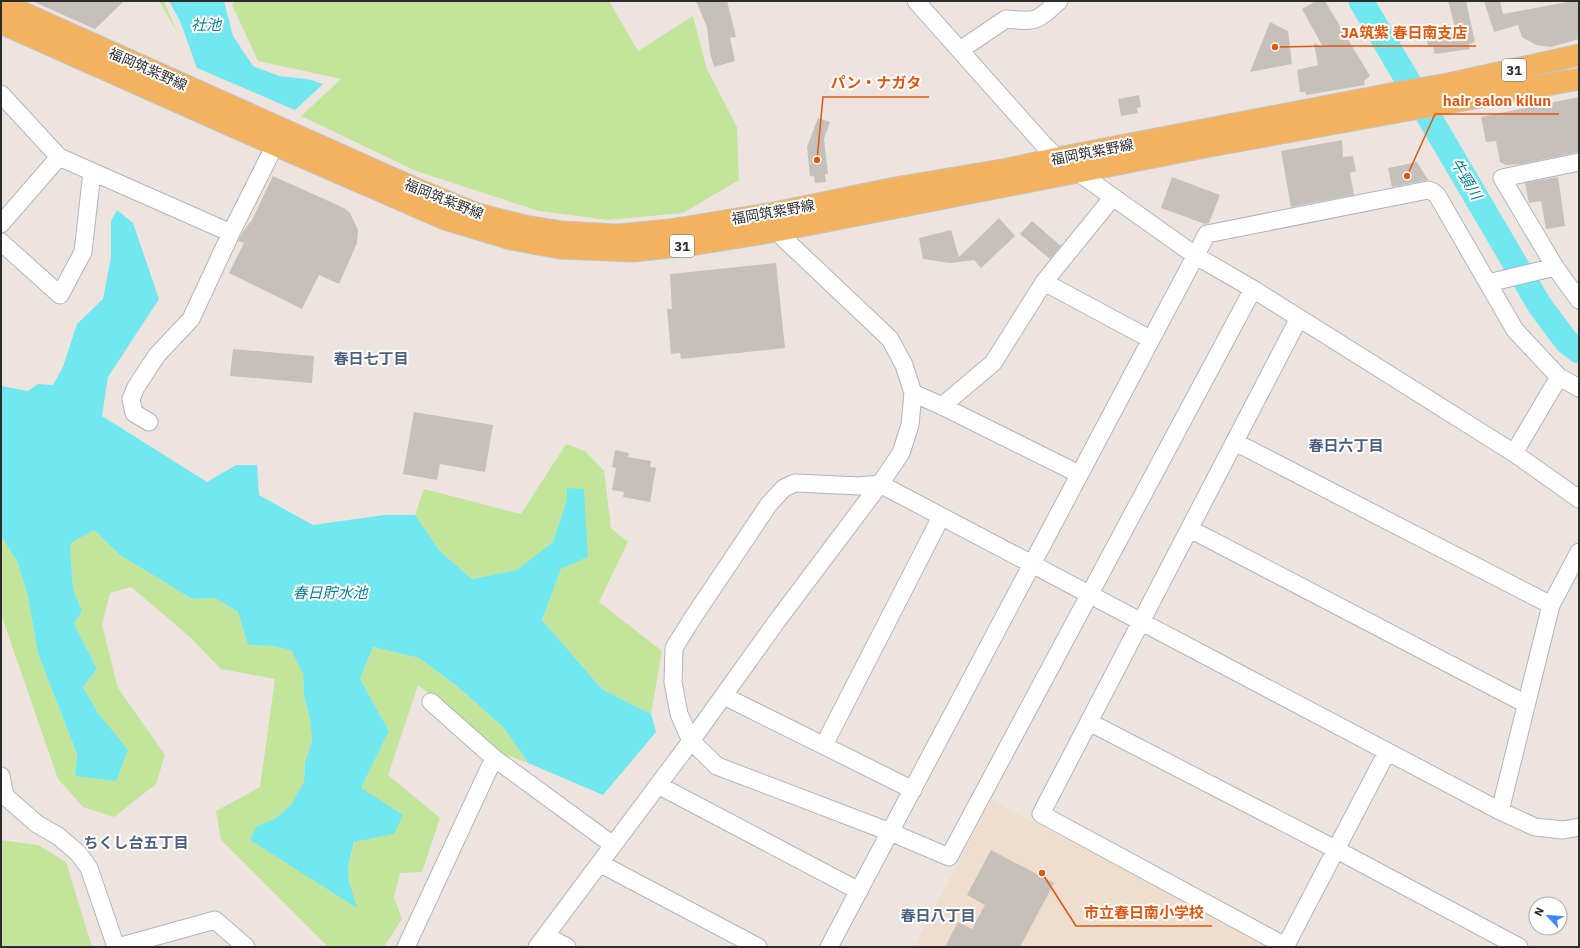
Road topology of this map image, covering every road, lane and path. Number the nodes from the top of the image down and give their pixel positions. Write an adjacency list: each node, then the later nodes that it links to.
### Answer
1 (1059, 1): 5 (street)
2 (2, 2): 13 (main road, 福岡筑紫野線 / 31)
3 (922, 3): 5 (street)
4 (1, 23): 11 (main road, 福岡筑紫野線 / 31)
5 (960, 50): 13 (street)
6 (1579, 55): 8 (main road, 福岡筑紫野線 / 31)
7 (1579, 79): 8 (main road, 福岡筑紫野線 / 31)
8 (1451, 93): 10 (main road, 福岡筑紫野線 / 31)
9 (1, 94): 12 (street)
10 (1394, 103): 13 (main road, 福岡筑紫野線 / 31); 16 (main road, 福岡筑紫野線 / 31)
11 (275, 145): 19 (main road, 福岡筑紫野線 / 31); 20 (street)
12 (59, 157): 15 (street); 18 (street)
13 (1058, 158): 16 (street)
14 (1579, 162): 23 (street)
15 (92, 172): 20 (street); 21 (street)
16 (1077, 172): 17 (street); 19 (main road, 福岡筑紫野線 / 31)
17 (1113, 197): 22 (street); 25 (street)
18 (1, 224)
19 (776, 231): 32 (street)
20 (231, 233): 34 (street)
21 (1, 242)
22 (1196, 256): 24 (street); 26 (street); 29 (street)
23 (1551, 268): 24 (street); 27 (street)
24 (1493, 281): 30 (street)
25 (1044, 282): 29 (street); 33 (street)
26 (1253, 289): 28 (street); 44 (street)
27 (1579, 300)
28 (1300, 318): 35 (street); 36 (street)
29 (1150, 340): 37 (street)
30 (1559, 377): 31 (street); 36 (street)
31 (1579, 388)
32 (913, 393): 33 (street); 38 (street)
33 (942, 406): 37 (street)
34 (149, 422)
35 (1235, 442): 41 (street); 45 (street)
36 (1514, 453): 39 (street)
37 (1079, 474): 43 (street)
38 (880, 484): 40 (street); 47 (street); 51 (street)
39 (1579, 499)
40 (941, 517): 43 (street); 52 (street)
41 (1190, 529): 46 (street); 49 (street)
42 (1579, 552): 45 (street)
43 (1031, 564): 44 (street); 57 (street)
44 (1090, 595): 46 (street); 60 (street)
45 (1551, 606): 49 (street)
46 (1141, 622): 50 (street); 53 (street)
47 (724, 696): 51 (street); 52 (street)
48 (431, 702): 54 (street)
49 (1526, 704): 58 (street)
50 (1089, 722): 62 (street); 72 (street)
51 (691, 741): 56 (street); 60 (street)
52 (824, 745): 57 (street)
53 (1387, 752): 58 (street); 62 (street)
54 (494, 758): 61 (street); 68 (street)
55 (1, 776): 66 (street)
56 (658, 785): 61 (street); 64 (street)
57 (912, 790): 60 (street)
58 (1500, 811): 59 (street)
59 (1579, 827)
60 (890, 832): 64 (street)
61 (613, 845): 63 (street)
62 (1337, 850): 72 (street); 73 (street)
63 (601, 864): 65 (street); 70 (street)
64 (859, 891): 71 (street)
65 (542, 942): 69 (street)
66 (117, 947): 67 (street)
67 (246, 947)
68 (406, 947)
69 (567, 947)
70 (758, 947)
71 (830, 947)
72 (1286, 947)
73 (1519, 947)

